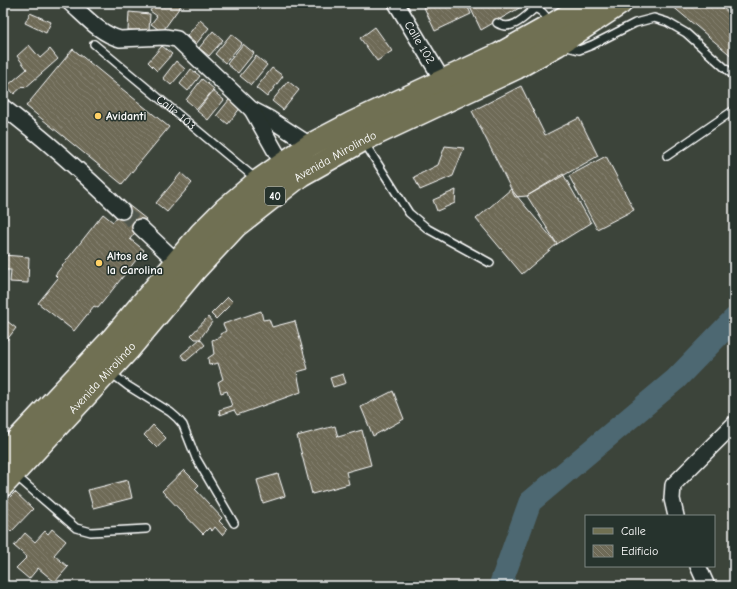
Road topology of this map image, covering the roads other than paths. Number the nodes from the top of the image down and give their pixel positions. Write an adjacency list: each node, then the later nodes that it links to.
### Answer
1 (70, 3): 11 (street)
2 (396, 3): 9 (street, Calle 102)
3 (622, 3): 6 (main road, Avenida Mirolindo / 40)
4 (580, 5): 6 (main road, Avenida Mirolindo / 40)
5 (496, 23): 6 (lane)
6 (555, 35): 8 (lane); 9 (main road, Avenida Mirolindo / 40); 13 (main road, Avenida Mirolindo / 40)
7 (94, 44): 17 (lane, Calle 103)
8 (734, 76)
9 (443, 81): 14 (main road, Avenida Mirolindo / 40)
10 (3, 107): 18 (street)
11 (252, 109): 14 (street); 16 (street)
12 (734, 110): 15 (lane)
13 (363, 140): 21 (lane); 22 (main road, Avenida Mirolindo / 40)
14 (310, 145): 16 (main road, Avenida Mirolindo / 40)
15 (667, 156)
16 (282, 163): 17 (main road, Avenida Mirolindo / 40)
17 (258, 181): 20 (main road, Avenida Mirolindo / 40)
18 (122, 211)
19 (140, 227): 20 (street)
20 (177, 262): 24 (main road, Avenida Mirolindo / 40)
21 (490, 263)
22 (109, 371): 25 (main road, Avenida Mirolindo / 40); 27 (lane)
23 (734, 424): 26 (street)
24 (6, 443)
25 (8, 479): 28 (lane)
26 (676, 515)
27 (234, 523)
28 (146, 530)
29 (698, 567): 30 (street)
30 (707, 586)

